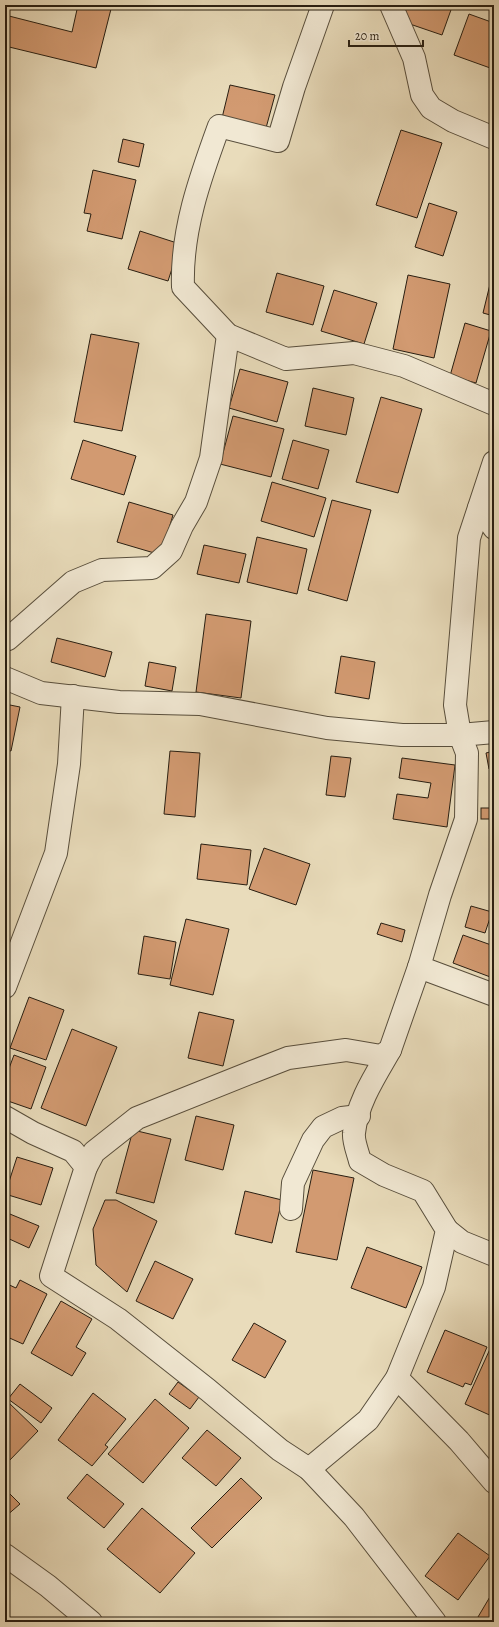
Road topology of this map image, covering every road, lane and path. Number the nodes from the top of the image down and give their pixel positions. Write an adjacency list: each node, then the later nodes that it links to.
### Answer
1 (323, 5): 4 (street)
2 (391, 5): 3 (street)
3 (494, 138)
4 (228, 335): 5 (street); 9 (street)
5 (494, 404)
6 (494, 462): 7 (street)
7 (479, 508): 8 (street); 13 (street)
8 (494, 528)
9 (5, 640)
10 (5, 678): 11 (street)
11 (73, 696): 13 (street); 15 (street)
12 (494, 732): 13 (street)
13 (460, 735): 14 (street)
14 (419, 967): 16 (street); 17 (street)
15 (5, 987)
16 (494, 995)
17 (390, 1050): 18 (street); 20 (street)
18 (358, 1116): 21 (street); 22 (street)
19 (5, 1118): 20 (street)
20 (86, 1167): 25 (street)
21 (291, 1209)
22 (447, 1230): 23 (street); 24 (street)
23 (494, 1255)
24 (397, 1378): 25 (street); 26 (street)
25 (309, 1469): 29 (street)
26 (494, 1482)
27 (5, 1555): 28 (street)
28 (91, 1622)
29 (435, 1622)

